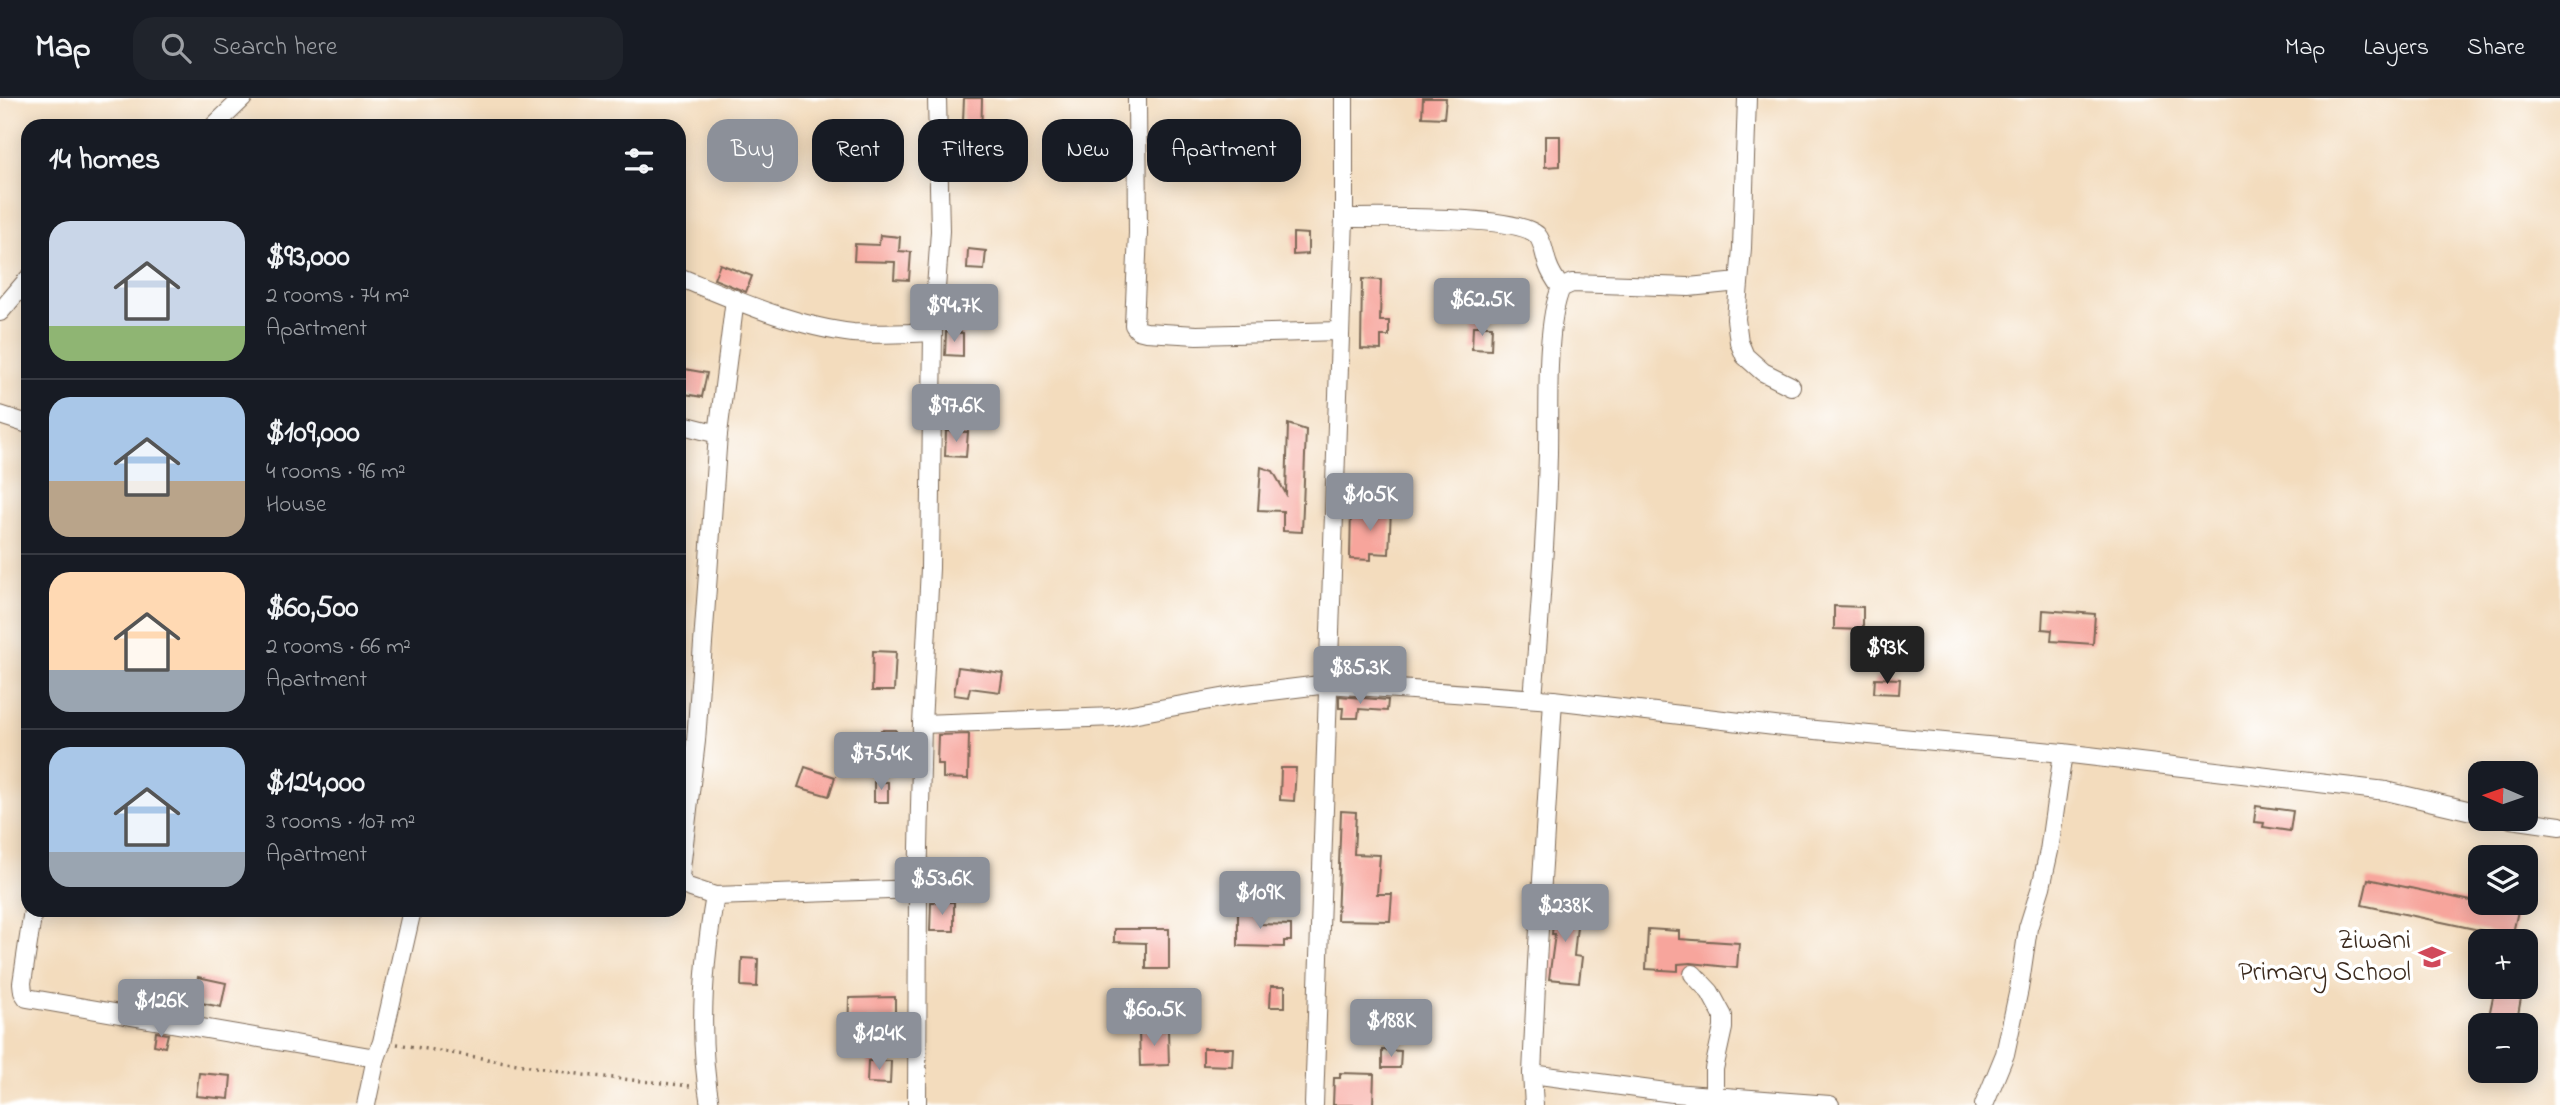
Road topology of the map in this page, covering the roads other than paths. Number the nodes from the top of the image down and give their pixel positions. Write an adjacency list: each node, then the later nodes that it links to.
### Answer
1 (243, 98): 6 (street)
2 (937, 98): 15 (street)
3 (1137, 98): 14 (street)
4 (1344, 98): 7 (street)
5 (1747, 98): 9 (street)
6 (221, 119)
7 (1344, 218): 11 (street); 14 (street)
8 (686, 280): 12 (street)
9 (1739, 282): 11 (street); 16 (street)
10 (21, 287): 13 (street)
11 (1561, 288): 22 (street)
12 (735, 299): 15 (street); 20 (street)
13 (0, 312)
14 (1339, 331): 21 (street)
15 (933, 332): 24 (street)
16 (1791, 386)
17 (0, 415): 18 (street)
18 (21, 422)
19 (686, 426): 20 (street)
20 (718, 434): 28 (street)
21 (1328, 684): 22 (street); 24 (street); 42 (street)
22 (1533, 698): 23 (street)
23 (1553, 700): 25 (street); 37 (street)
24 (922, 723): 31 (street)
25 (2063, 753): 26 (street); 45 (street)
26 (2468, 810)
27 (2538, 823): 29 (street)
28 (686, 826)
29 (2560, 826)
30 (686, 886): 32 (street)
31 (918, 889): 32 (street); 41 (street)
32 (715, 896): 38 (street)
33 (32, 917): 36 (street)
34 (410, 917): 36 (street)
35 (1693, 974): 39 (street)
36 (379, 1050): 40 (street)
37 (1532, 1074): 39 (street); 43 (street)
38 (708, 1096)
39 (1714, 1096): 44 (street)
40 (366, 1105)
41 (917, 1105)
42 (1314, 1105)
43 (1534, 1105)
44 (1830, 1105)
45 (1984, 1105)

